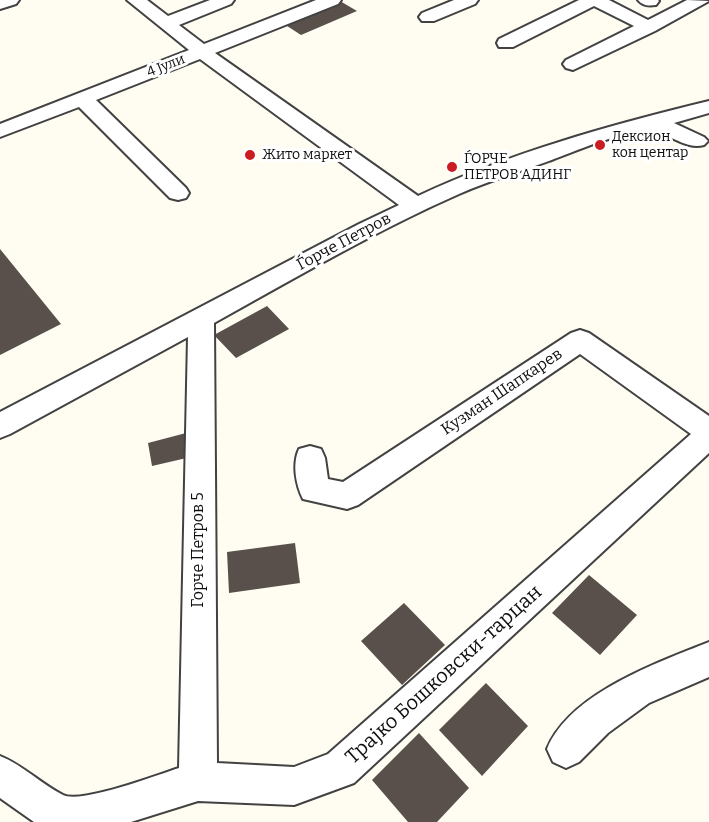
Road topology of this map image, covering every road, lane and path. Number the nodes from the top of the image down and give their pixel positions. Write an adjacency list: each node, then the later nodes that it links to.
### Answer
1 (10, 0): 8 (street)
2 (136, 0): 10 (street)
3 (225, 0): 10 (street)
4 (332, 0): 13 (street, 4 Јули)
5 (469, 0): 9 (street)
6 (594, 0): 11 (street); 12 (street)
7 (701, 0): 11 (street)
8 (0, 4)
9 (428, 17)
10 (167, 23): 13 (street)
11 (649, 27): 14 (street)
12 (506, 43)
13 (201, 52): 16 (street, 4 Јули); 22 (street)
14 (573, 64)
15 (709, 96): 22 (street, Ѓорче Петров)
16 (83, 99): 20 (street, 4 Јули); 21 (street)
17 (709, 107): 19 (street, Ѓорче Петров)
18 (709, 118): 19 (street)
19 (639, 125): 22 (street, Ѓорче Петров)
20 (0, 131)
21 (178, 193)
22 (409, 201): 23 (street, Ѓорче Петров); 24 (street, Ѓорче Петров)
23 (201, 318): 25 (street, Ѓорче Петров); 31 (street, Горче Петров 5)
24 (0, 406)
25 (0, 426)
26 (709, 433): 27 (street, Кузман Шапкарев); 31 (street, Трајко Бошковски-тарцан)
27 (310, 459)
28 (709, 659): 29 (street)
29 (566, 749)
30 (0, 775): 31 (street, Трајко Бошковски-тарцан)
31 (198, 782)

